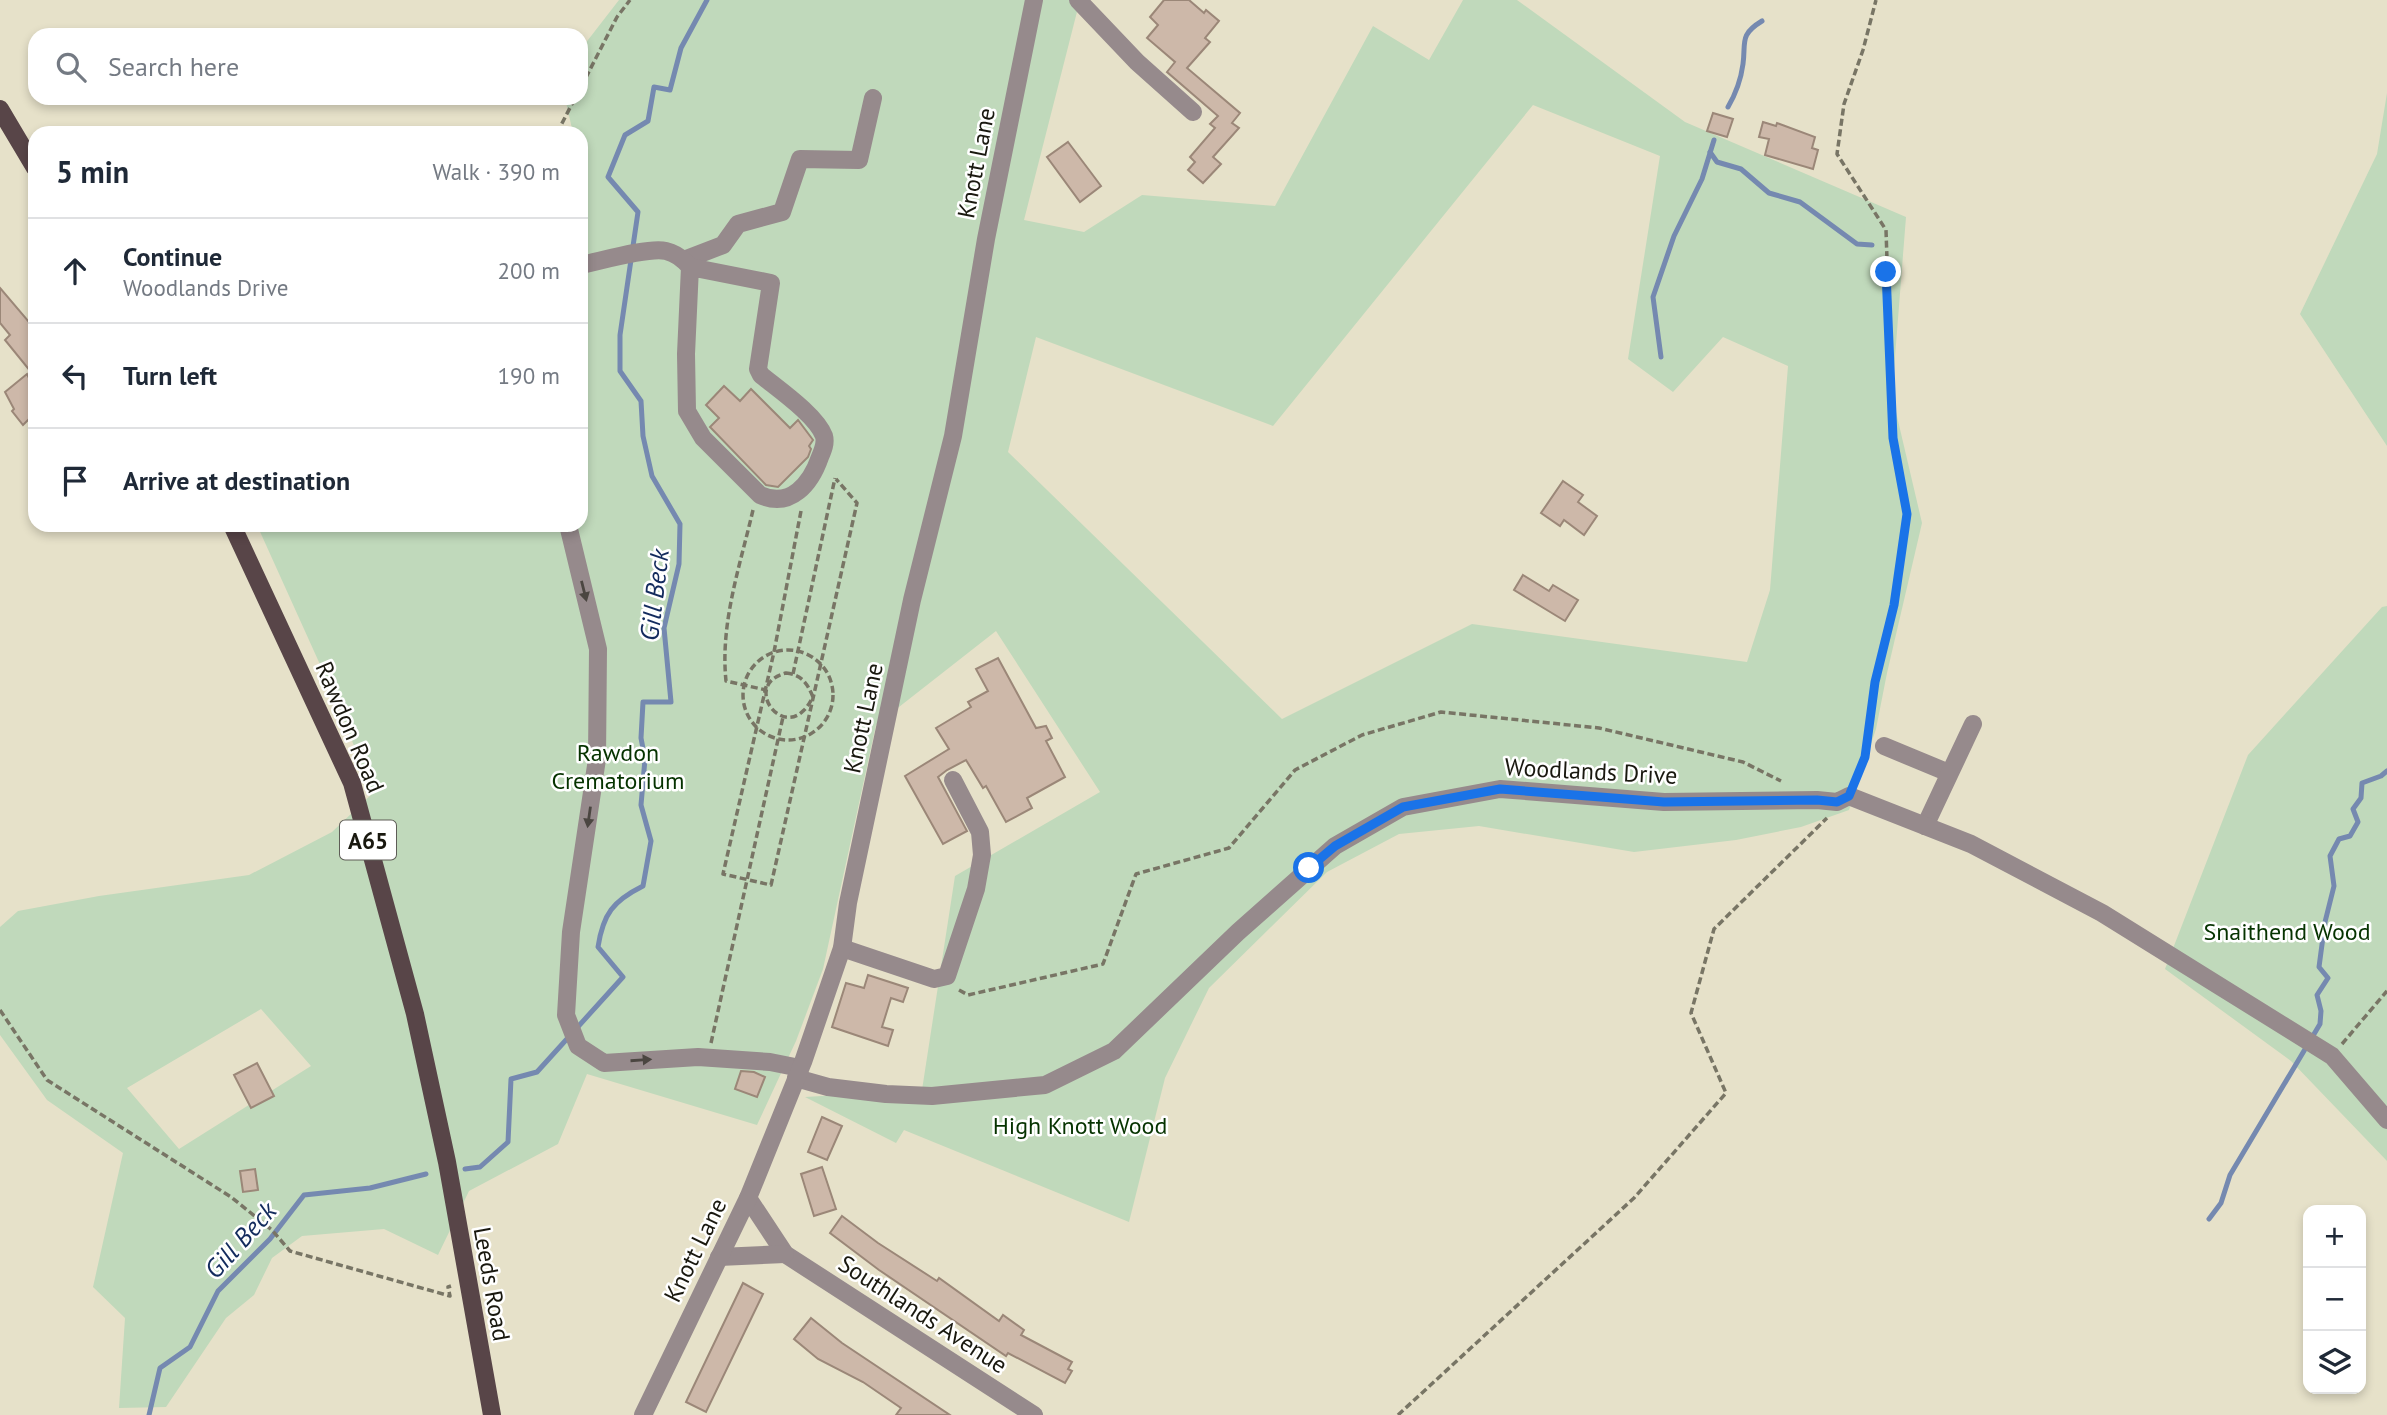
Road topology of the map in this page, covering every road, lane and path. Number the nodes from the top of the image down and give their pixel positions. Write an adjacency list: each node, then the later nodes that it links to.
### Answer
1 (630, 0): 5 (path)
2 (1034, 0): 38 (street, Knott Lane)
3 (1078, 0): 9 (street)
4 (1876, 0): 35 (path)
5 (588, 73)
6 (873, 99): 13 (street)
7 (571, 105): 10 (path)
8 (0, 109): 11 (main road)
9 (1193, 112)
10 (561, 126)
11 (28, 157)
12 (588, 264): 13 (street)
13 (687, 264): 14 (street); 17 (street)
14 (817, 467): 15 (path); 16 (street)
15 (836, 478): 21 (path); 22 (path)
16 (807, 484): 17 (street); 20 (path)
17 (757, 492): 24 (path)
18 (235, 532): 45 (main road, Rawdon Road / A65)
19 (570, 532): 42 (street, Woodlands Drive, one-way to 42)
20 (774, 652): 21 (path); 24 (path); 25 (path)
21 (799, 652): 22 (path); 23 (path)
22 (820, 663): 26 (path); 30 (path)
23 (793, 674): 25 (path); 26 (path)
24 (744, 686): 25 (path); 29 (path)
25 (765, 690): 27 (path); 29 (path)
26 (813, 697): 27 (path); 30 (path)
27 (783, 717): 31 (path)
28 (1973, 724): 33 (street)
29 (757, 726): 31 (path); 37 (path)
30 (804, 737): 31 (path); 37 (path)
31 (778, 738): 37 (path)
32 (1884, 746): 33 (street)
33 (1949, 773): 36 (street)
34 (953, 780): 38 (street)
35 (1849, 796): 36 (street, Woodlands Drive); 43 (street, Woodlands Drive); 53 (path)
36 (1924, 826): 41 (street, Woodlands Drive)
37 (747, 880): 42 (path)
38 (842, 948): 43 (street, Knott Lane)
39 (2387, 991): 41 (path)
40 (0, 1010): 49 (path)
41 (2326, 1053): 44 (street, Woodlands Drive)
42 (707, 1058): 43 (street, Woodlands Drive)
43 (798, 1073): 46 (street, Knott Lane)
44 (2387, 1120)
45 (447, 1162): 51 (main road, Leeds Road / A65)
46 (748, 1198): 47 (street, Southlands Avenue); 48 (street, Knott Lane)
47 (785, 1254): 48 (street); 52 (street, Southlands Avenue)
48 (719, 1257): 50 (street, Knott Lane)
49 (448, 1287)
50 (647, 1414)
51 (492, 1415)
52 (1034, 1415)
53 (1398, 1415)

